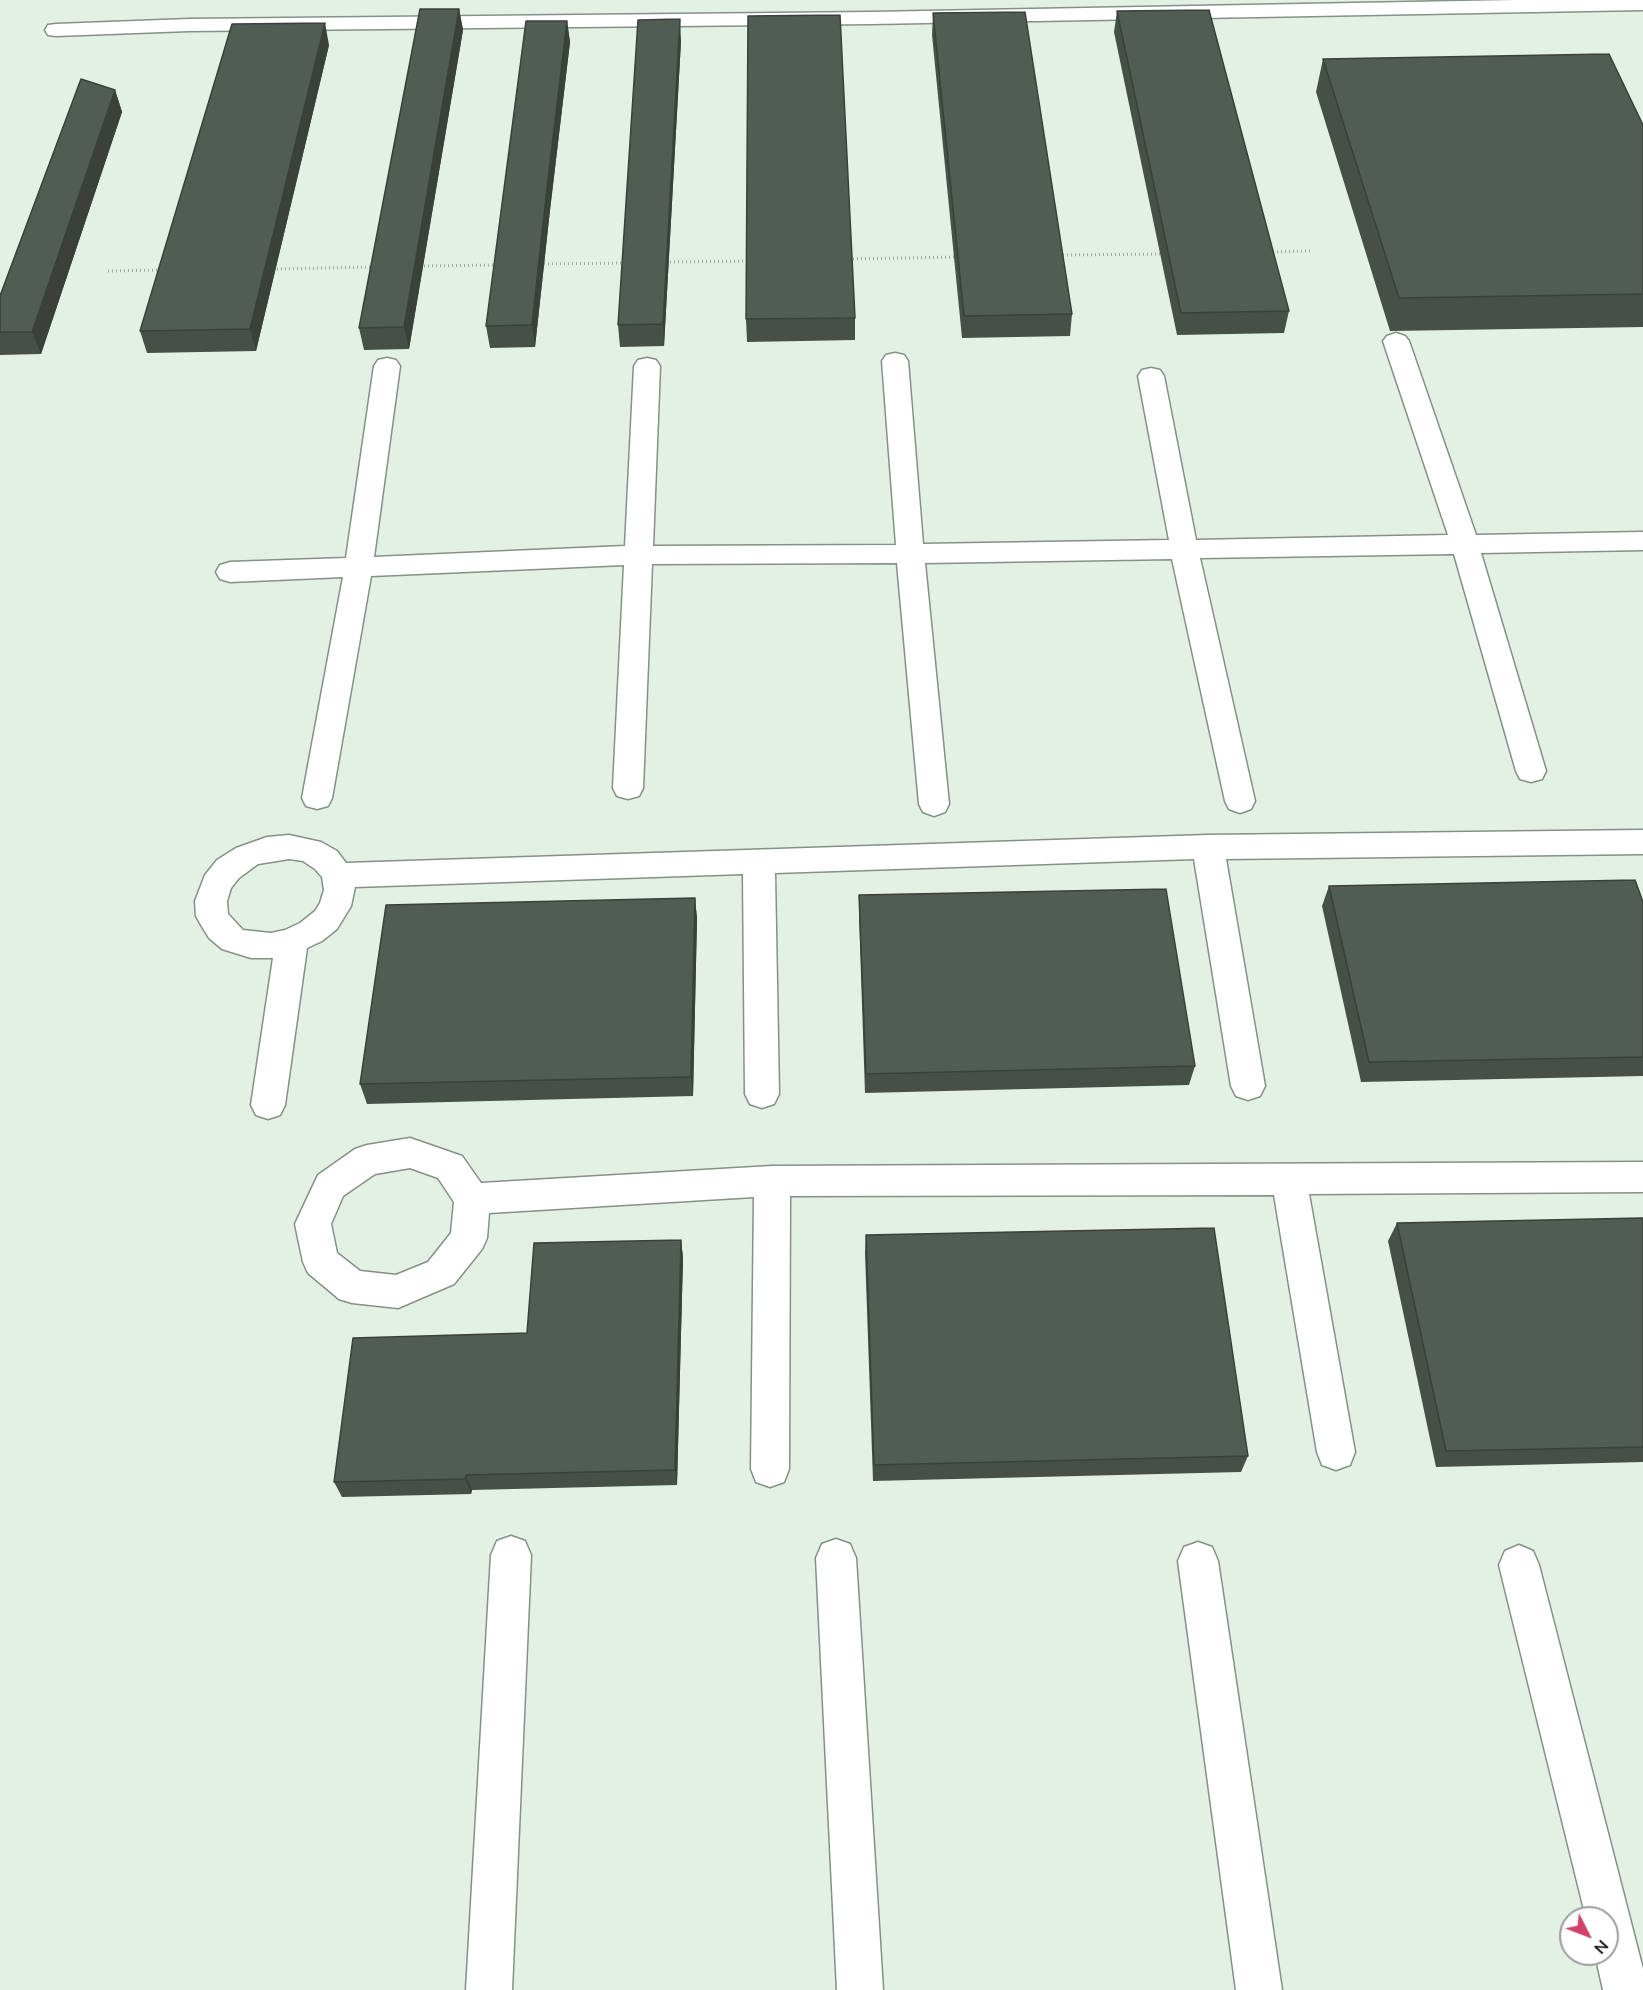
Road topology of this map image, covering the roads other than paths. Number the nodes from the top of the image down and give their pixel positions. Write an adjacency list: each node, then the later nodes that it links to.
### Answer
1 (481, 0): 11 (street)
2 (590, 0): 10 (street)
3 (1589, 3): 4 (street); 9 (street)
4 (1643, 4)
5 (1230, 5): 6 (street); 9 (street)
6 (1050, 7): 7 (street)
7 (870, 9): 8 (street)
8 (693, 10): 10 (street)
9 (1411, 12)
10 (591, 22): 11 (street)
11 (482, 23): 12 (street)
12 (56, 30)
13 (1396, 341): 19 (street)
14 (895, 361): 21 (street)
15 (387, 366): 23 (street)
16 (647, 366): 22 (street)
17 (1151, 376): 20 (street)
18 (1643, 541): 19 (street)
19 (1465, 544): 20 (street); 25 (street)
20 (1184, 549): 21 (street); 28 (street)
21 (910, 554): 22 (street); 29 (street)
22 (639, 555): 23 (street); 26 (street)
23 (359, 566): 24 (street); 27 (street)
24 (230, 572)
25 (1531, 771)
26 (627, 788)
27 (317, 798)
28 (1240, 801)
29 (934, 804)
30 (1643, 842): 31 (street)
31 (1208, 847): 32 (street); 35 (street)
32 (759, 862): 33 (street); 36 (street)
33 (337, 875): 34 (street); 34 (street)
34 (292, 941): 37 (street)
35 (1248, 1086)
36 (762, 1094)
37 (268, 1105)
38 (1643, 1177): 39 (street)
39 (1289, 1180): 40 (street); 42 (street)
40 (772, 1181): 41 (street); 43 (street)
41 (471, 1199): 41 (street)
42 (1336, 1452)
43 (770, 1469)
44 (511, 1555): 48 (street)
45 (836, 1558): 49 (street)
46 (1198, 1561): 50 (street)
47 (1519, 1565): 51 (street)
48 (489, 1990)
49 (860, 1990)
50 (1258, 1990)
51 (1626, 1990)

